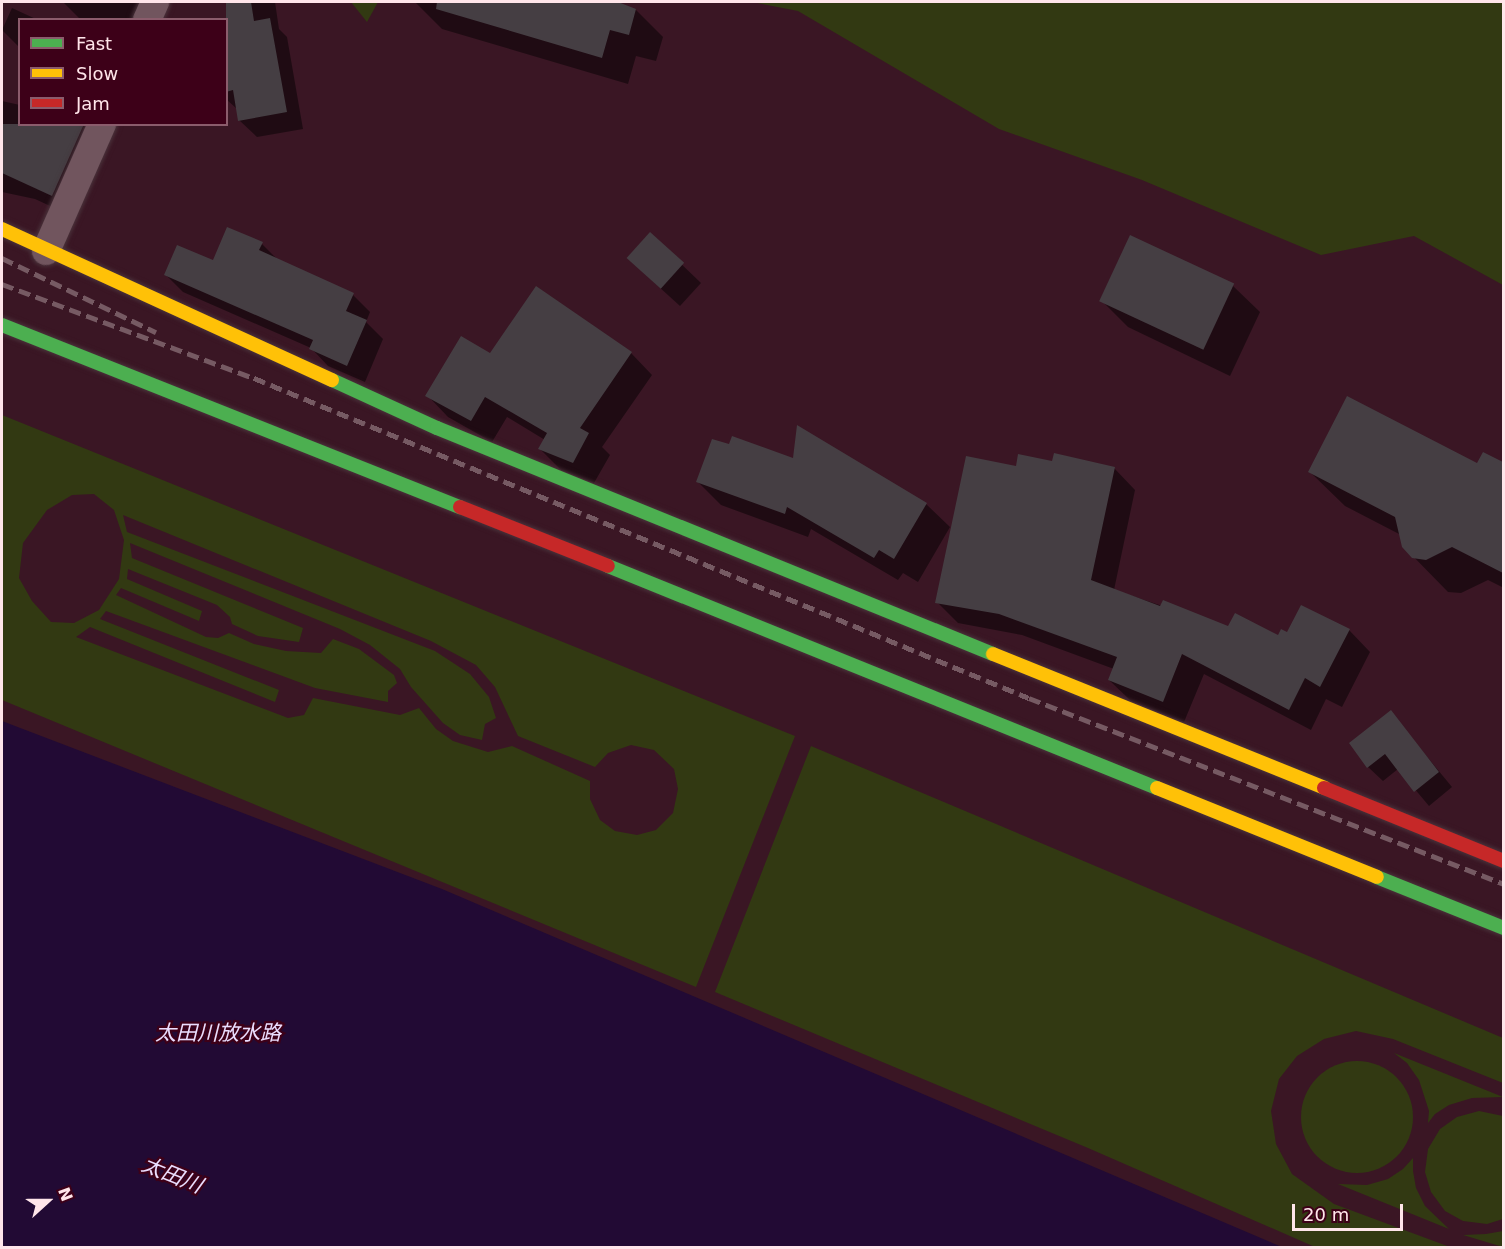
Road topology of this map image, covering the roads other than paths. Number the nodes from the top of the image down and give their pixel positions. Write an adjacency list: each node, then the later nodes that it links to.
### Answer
1 (155, 2): 2 (street)
2 (148, 18)
3 (101, 126): 5 (street)
4 (2, 229): 5 (street)
5 (46, 251): 7 (street)
6 (2, 325): 8 (street)
7 (1503, 861)
8 (1503, 928)

